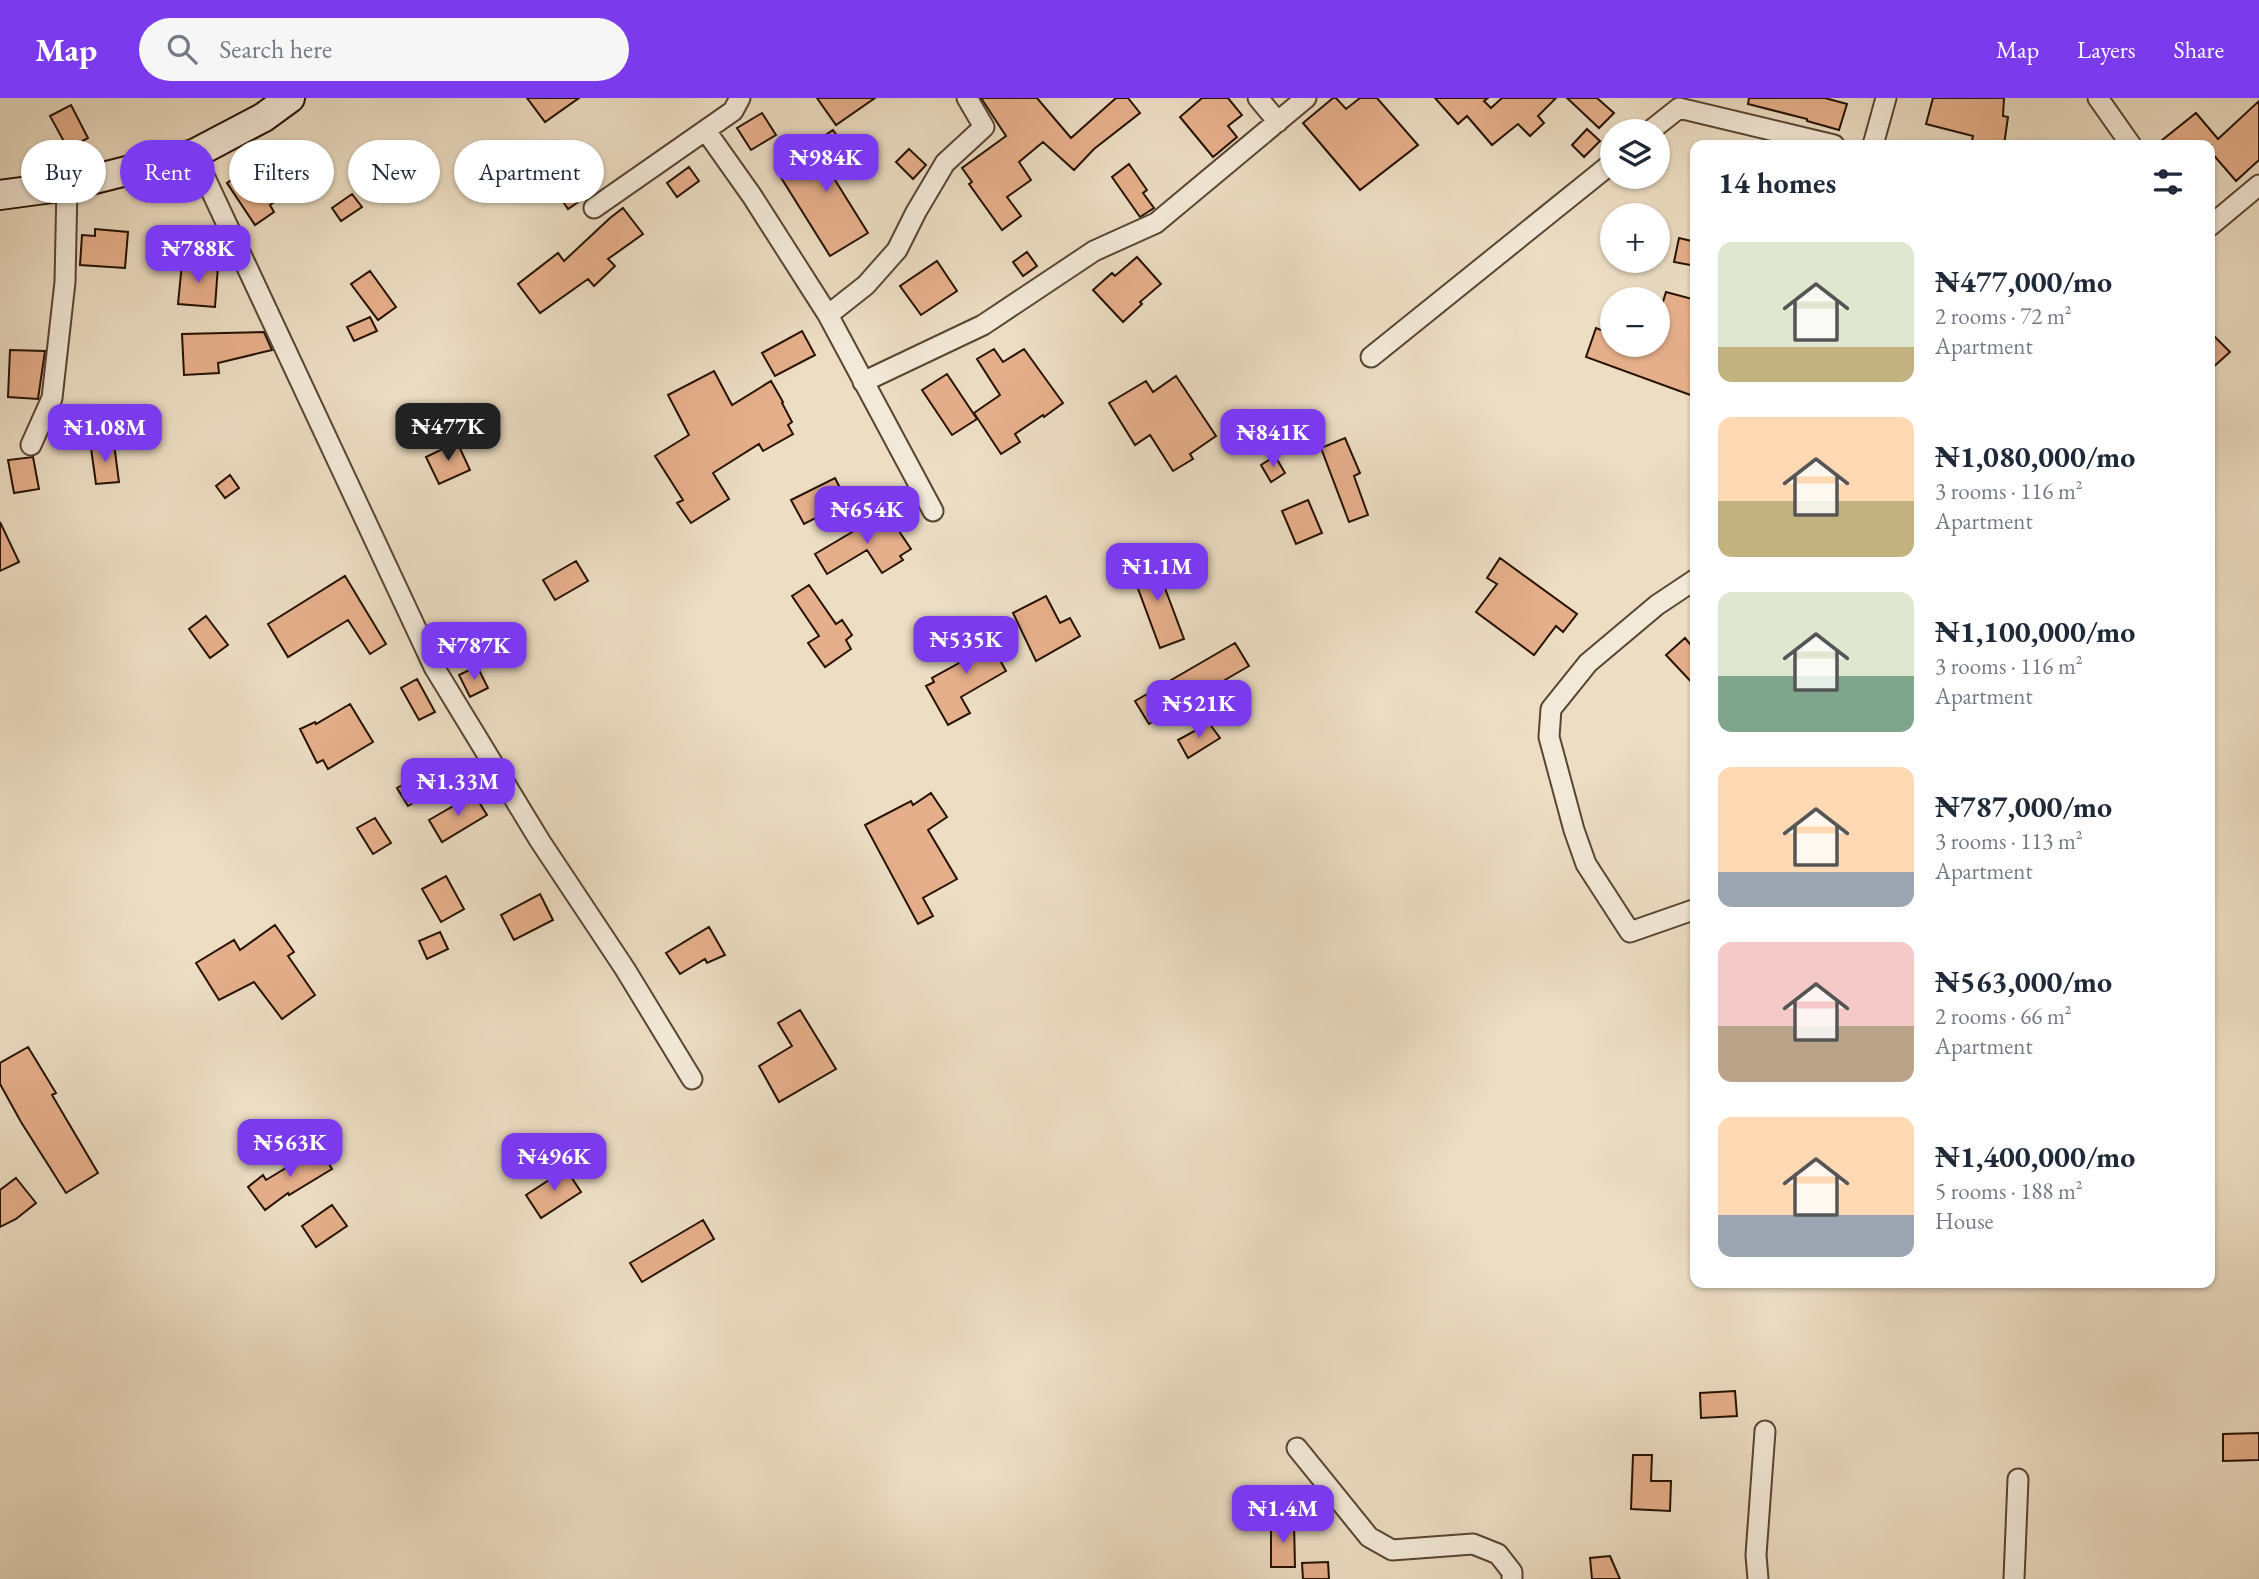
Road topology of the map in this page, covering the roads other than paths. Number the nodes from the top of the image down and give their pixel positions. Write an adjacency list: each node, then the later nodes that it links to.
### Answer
1 (290, 98): 14 (street)
2 (740, 98): 10 (street)
3 (967, 98): 23 (street)
4 (1258, 98): 9 (street)
5 (1306, 98): 9 (street)
6 (1886, 98): 12 (street)
7 (2098, 98): 13 (street)
8 (1665, 119): 11 (street)
9 (1278, 122): 25 (street)
10 (706, 131): 21 (street); 23 (street)
11 (1813, 140)
12 (1874, 140)
13 (2128, 140)
14 (215, 143)
15 (1600, 173): 24 (street)
16 (2259, 185): 22 (street)
17 (21, 192): 18 (street)
18 (0, 195)
19 (215, 199): 30 (street)
20 (66, 203): 26 (street)
21 (594, 208)
22 (2215, 222)
23 (828, 315): 25 (street)
24 (1371, 357)
25 (863, 382): 27 (street)
26 (31, 445)
27 (933, 510)
28 (1690, 583): 29 (street)
29 (1690, 911)
30 (692, 1079)
31 (1765, 1432): 35 (street)
32 (1297, 1448): 34 (street)
33 (2018, 1479): 36 (street)
34 (1511, 1579)
35 (1758, 1579)
36 (2014, 1579)

